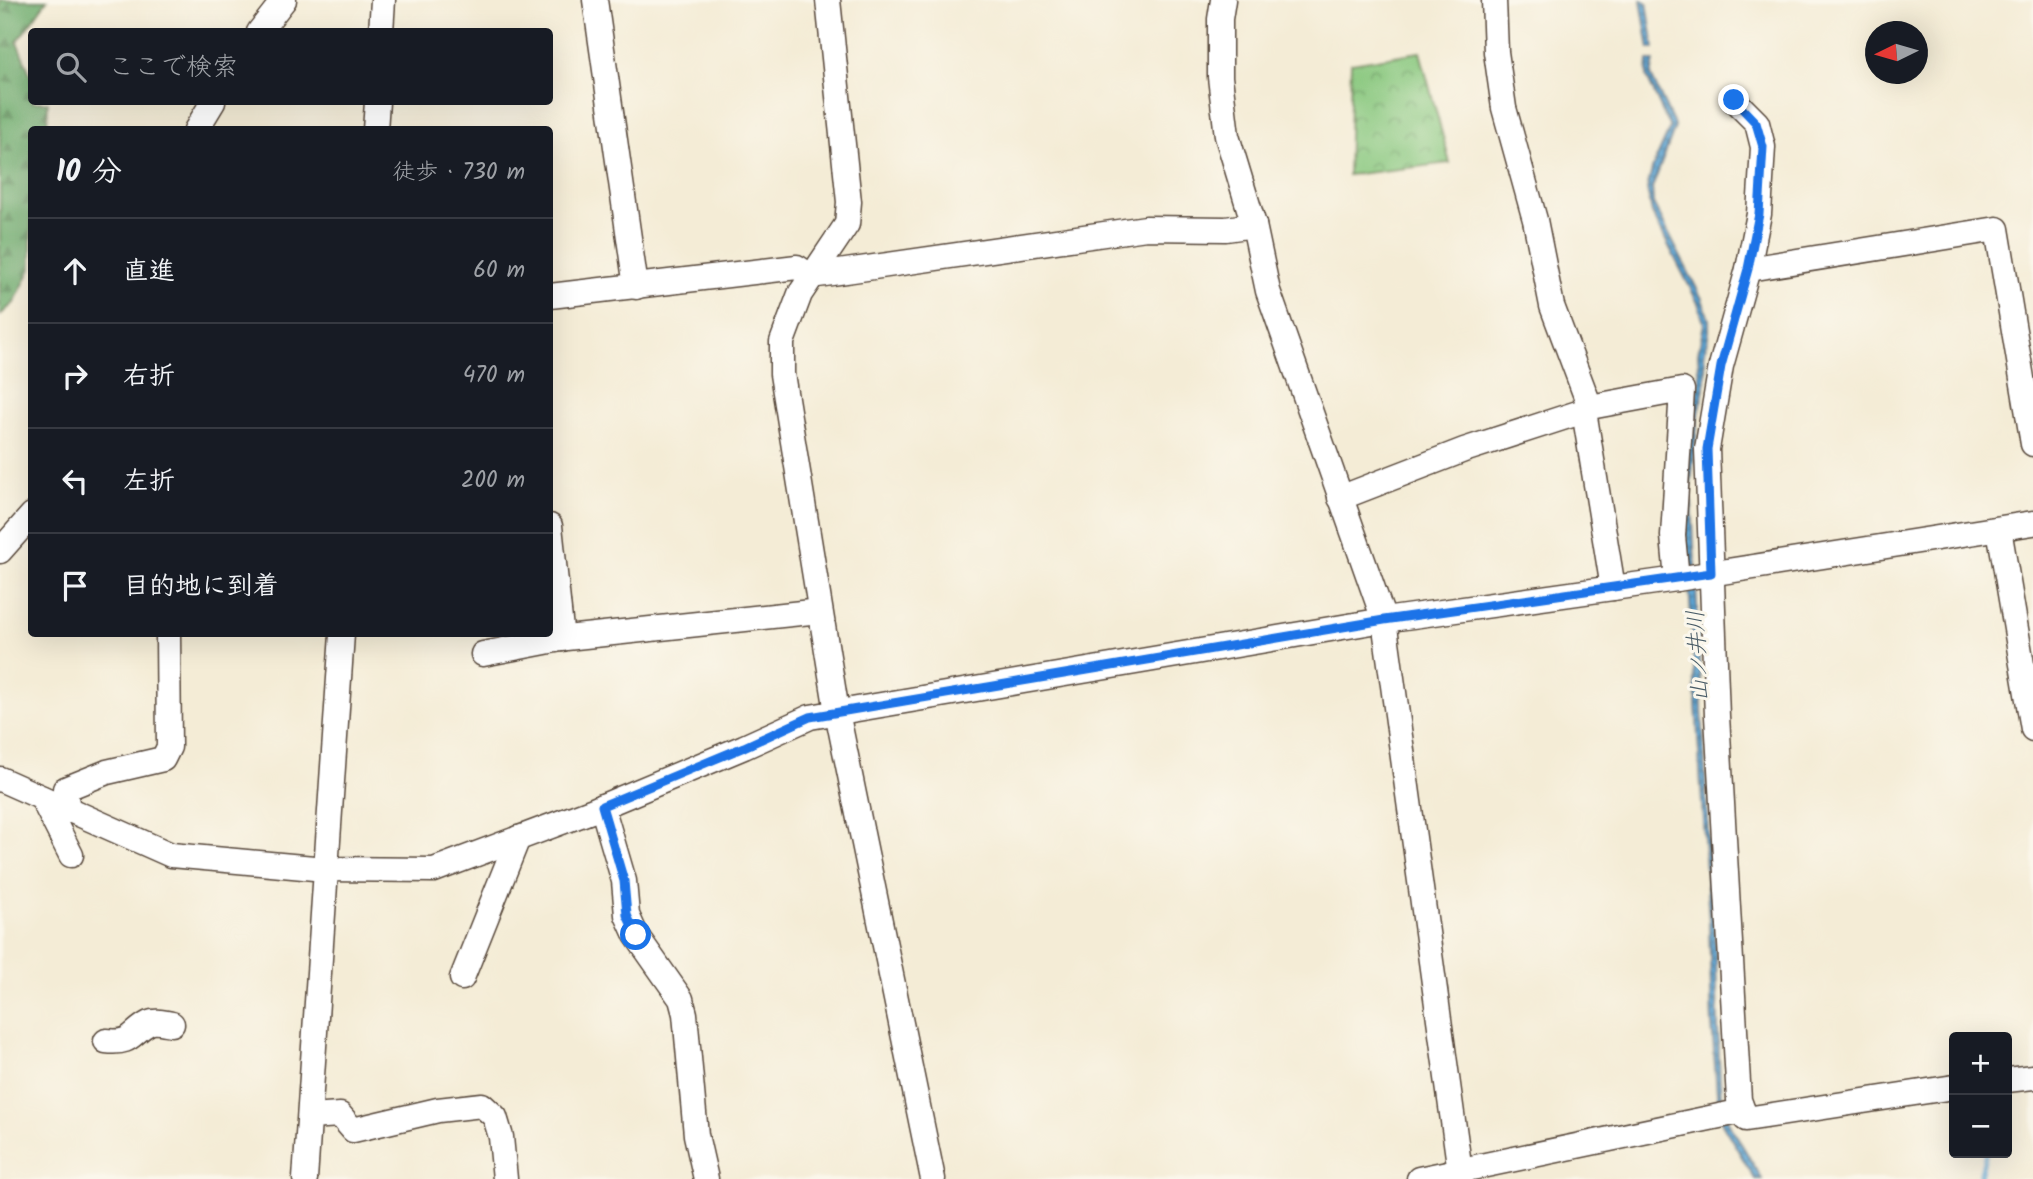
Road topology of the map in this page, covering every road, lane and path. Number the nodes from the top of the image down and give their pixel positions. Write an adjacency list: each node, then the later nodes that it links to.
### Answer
1 (284, 0): 7 (street)
2 (383, 0): 8 (street)
3 (595, 0): 17 (street)
4 (828, 0): 16 (street)
5 (1223, 0): 14 (street)
6 (1493, 0): 19 (street)
7 (263, 28)
8 (381, 28)
9 (1734, 100): 15 (street)
10 (211, 105): 12 (street)
11 (377, 105): 13 (street)
12 (198, 126)
13 (375, 126)
14 (1254, 225): 16 (street); 21 (street)
15 (1748, 269): 20 (street); 27 (street)
16 (811, 276): 17 (street); 30 (street)
17 (636, 287): 18 (street)
18 (553, 296)
19 (1587, 409): 21 (street); 28 (street); 29 (street)
20 (2033, 444)
21 (1340, 498): 31 (street)
22 (28, 520): 25 (street)
23 (2033, 523): 24 (street)
24 (1999, 530): 27 (street); 37 (street)
25 (0, 551)
26 (553, 554): 34 (street)
27 (1711, 573): 28 (street); 51 (street)
28 (1677, 579): 29 (street)
29 (1612, 588): 31 (street)
30 (820, 611): 34 (street); 36 (street)
31 (1384, 620): 36 (street); 53 (street)
32 (168, 637): 41 (street)
33 (342, 637): 44 (street)
34 (562, 639): 35 (street)
35 (483, 654)
36 (837, 712): 40 (street); 57 (street)
37 (2033, 729)
38 (0, 779): 39 (street)
39 (42, 798): 41 (street); 43 (street)
40 (602, 806): 42 (street); 56 (street)
41 (68, 811): 44 (street)
42 (518, 838): 44 (street); 45 (street)
43 (71, 855)
44 (325, 869): 52 (street)
45 (463, 978)
46 (173, 1024): 47 (street)
47 (106, 1041)
48 (2033, 1077): 49 (street)
49 (2012, 1079)
50 (1949, 1088): 51 (street)
51 (1743, 1111): 53 (street)
52 (310, 1117): 54 (street); 55 (street)
53 (1460, 1175): 58 (street)
54 (305, 1179)
55 (505, 1179)
56 (706, 1179)
57 (933, 1179)
58 (1419, 1179)

